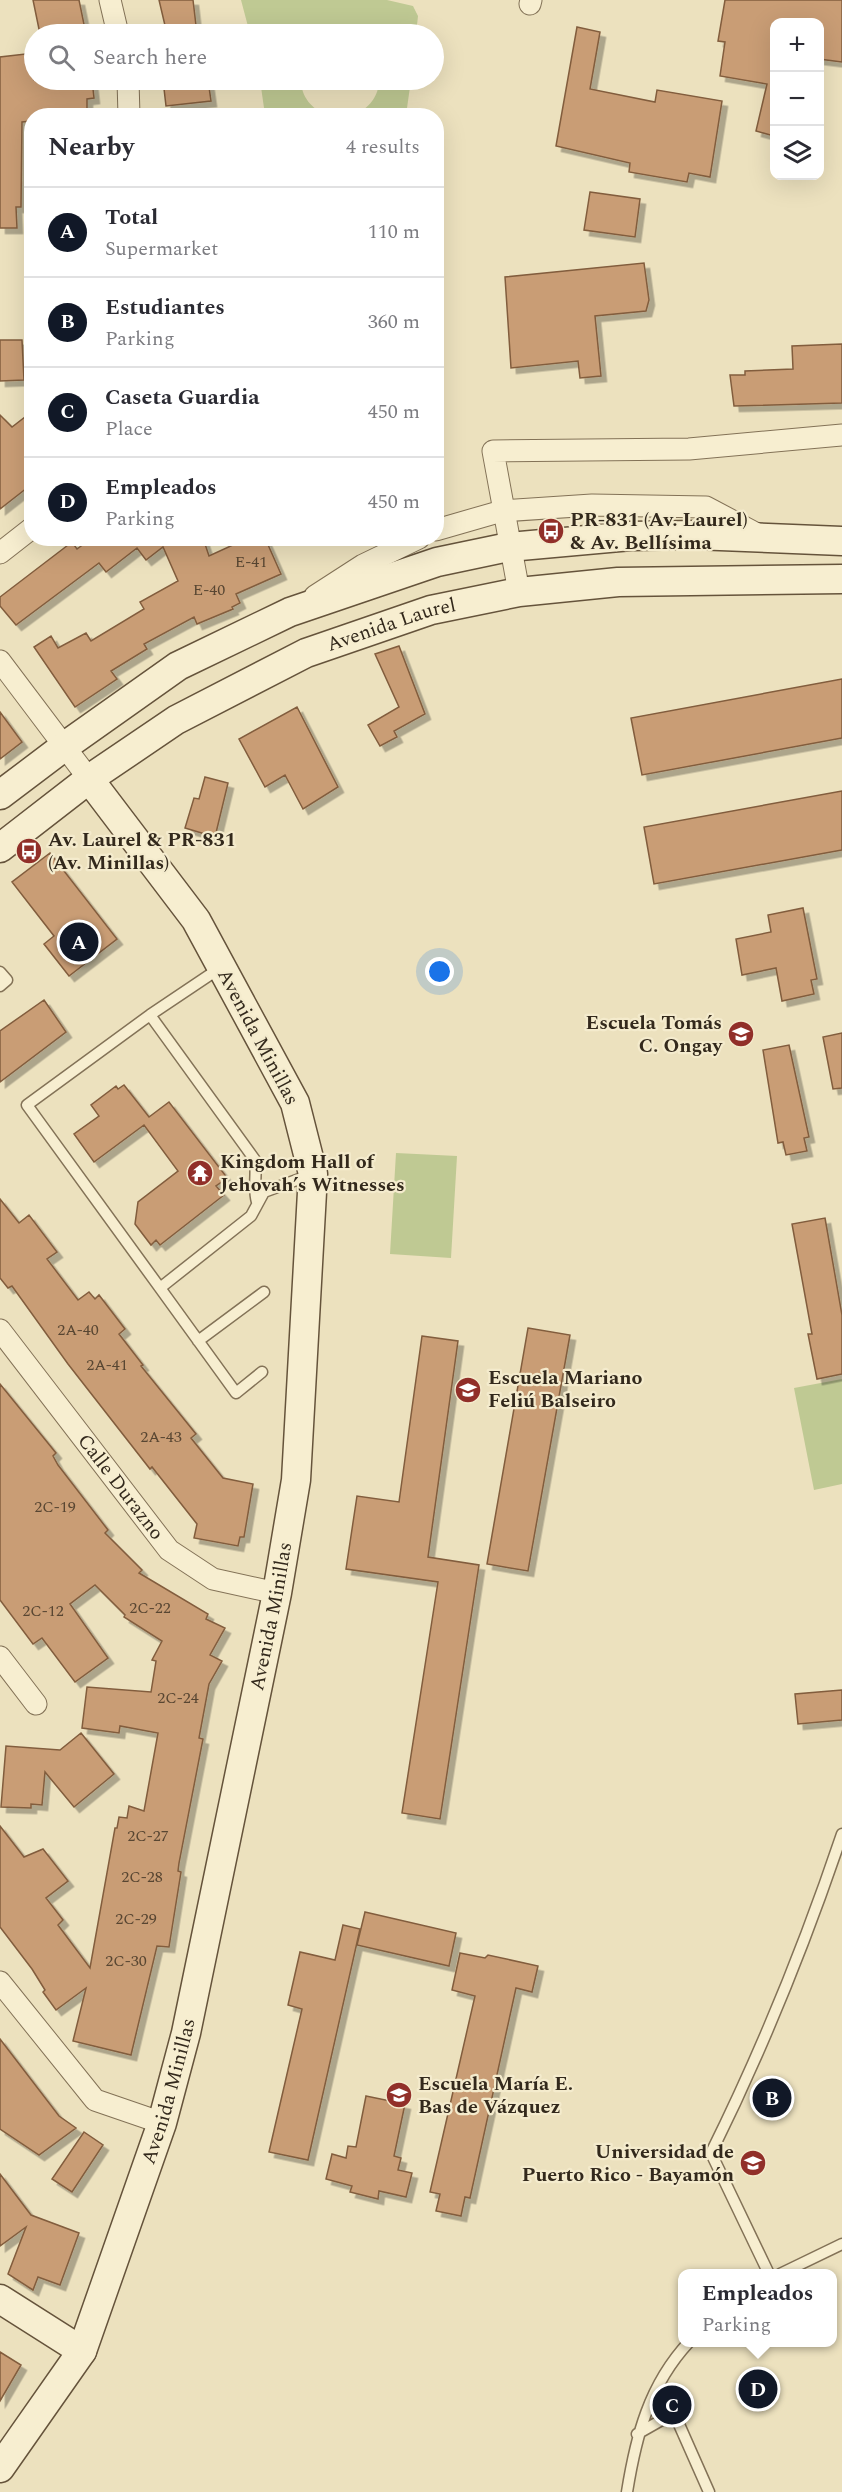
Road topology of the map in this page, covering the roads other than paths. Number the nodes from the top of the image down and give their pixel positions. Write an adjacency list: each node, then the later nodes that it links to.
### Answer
1 (110, 0): 2 (street)
2 (116, 24)
3 (128, 90): 4 (street)
4 (129, 108)
5 (842, 435): 6 (street)
6 (502, 511): 7 (street); 9 (street); 12 (street)
7 (444, 528)
8 (24, 534): 13 (street)
9 (767, 540): 10 (main road); 12 (main road)
10 (842, 542)
11 (402, 546): 16 (street)
12 (509, 547): 15 (street); 16 (main road)
13 (0, 553)
14 (842, 579): 15 (main road, Avenida Laurel)
15 (519, 592): 19 (main road, Avenida Laurel)
16 (290, 612): 18 (main road)
17 (0, 661): 18 (street)
18 (65, 746): 19 (street); 20 (main road)
19 (89, 779): 21 (main road, Avenida Laurel); 22 (main road, Avenida Minillas)
20 (0, 795)
21 (0, 848)
22 (221, 968): 25 (lane); 26 (main road, Avenida Minillas)
23 (0, 972): 24 (lane)
24 (0, 986)
25 (150, 1015): 27 (lane); 28 (lane)
26 (313, 1174): 27 (lane); 33 (main road, Avenida Minillas)
27 (257, 1202): 28 (lane)
28 (160, 1288): 31 (lane)
29 (264, 1292): 31 (lane)
30 (3, 1341): 33 (street, Calle Durazno)
31 (198, 1341): 32 (lane)
32 (262, 1372)
33 (277, 1593): 38 (main road, Avenida Minillas)
34 (0, 1657): 35 (street)
35 (36, 1704)
36 (842, 1834): 40 (lane)
37 (0, 1982): 38 (street)
38 (162, 2123): 44 (main road, Avenida Minillas)
39 (842, 2244): 41 (lane)
40 (768, 2269)
41 (790, 2269)
42 (0, 2299): 44 (main road)
43 (686, 2347): 45 (lane)
44 (82, 2351): 46 (main road, Avenida Minillas)
45 (637, 2434): 47 (lane); 48 (lane)
46 (0, 2468)
47 (627, 2492)
48 (709, 2492)

